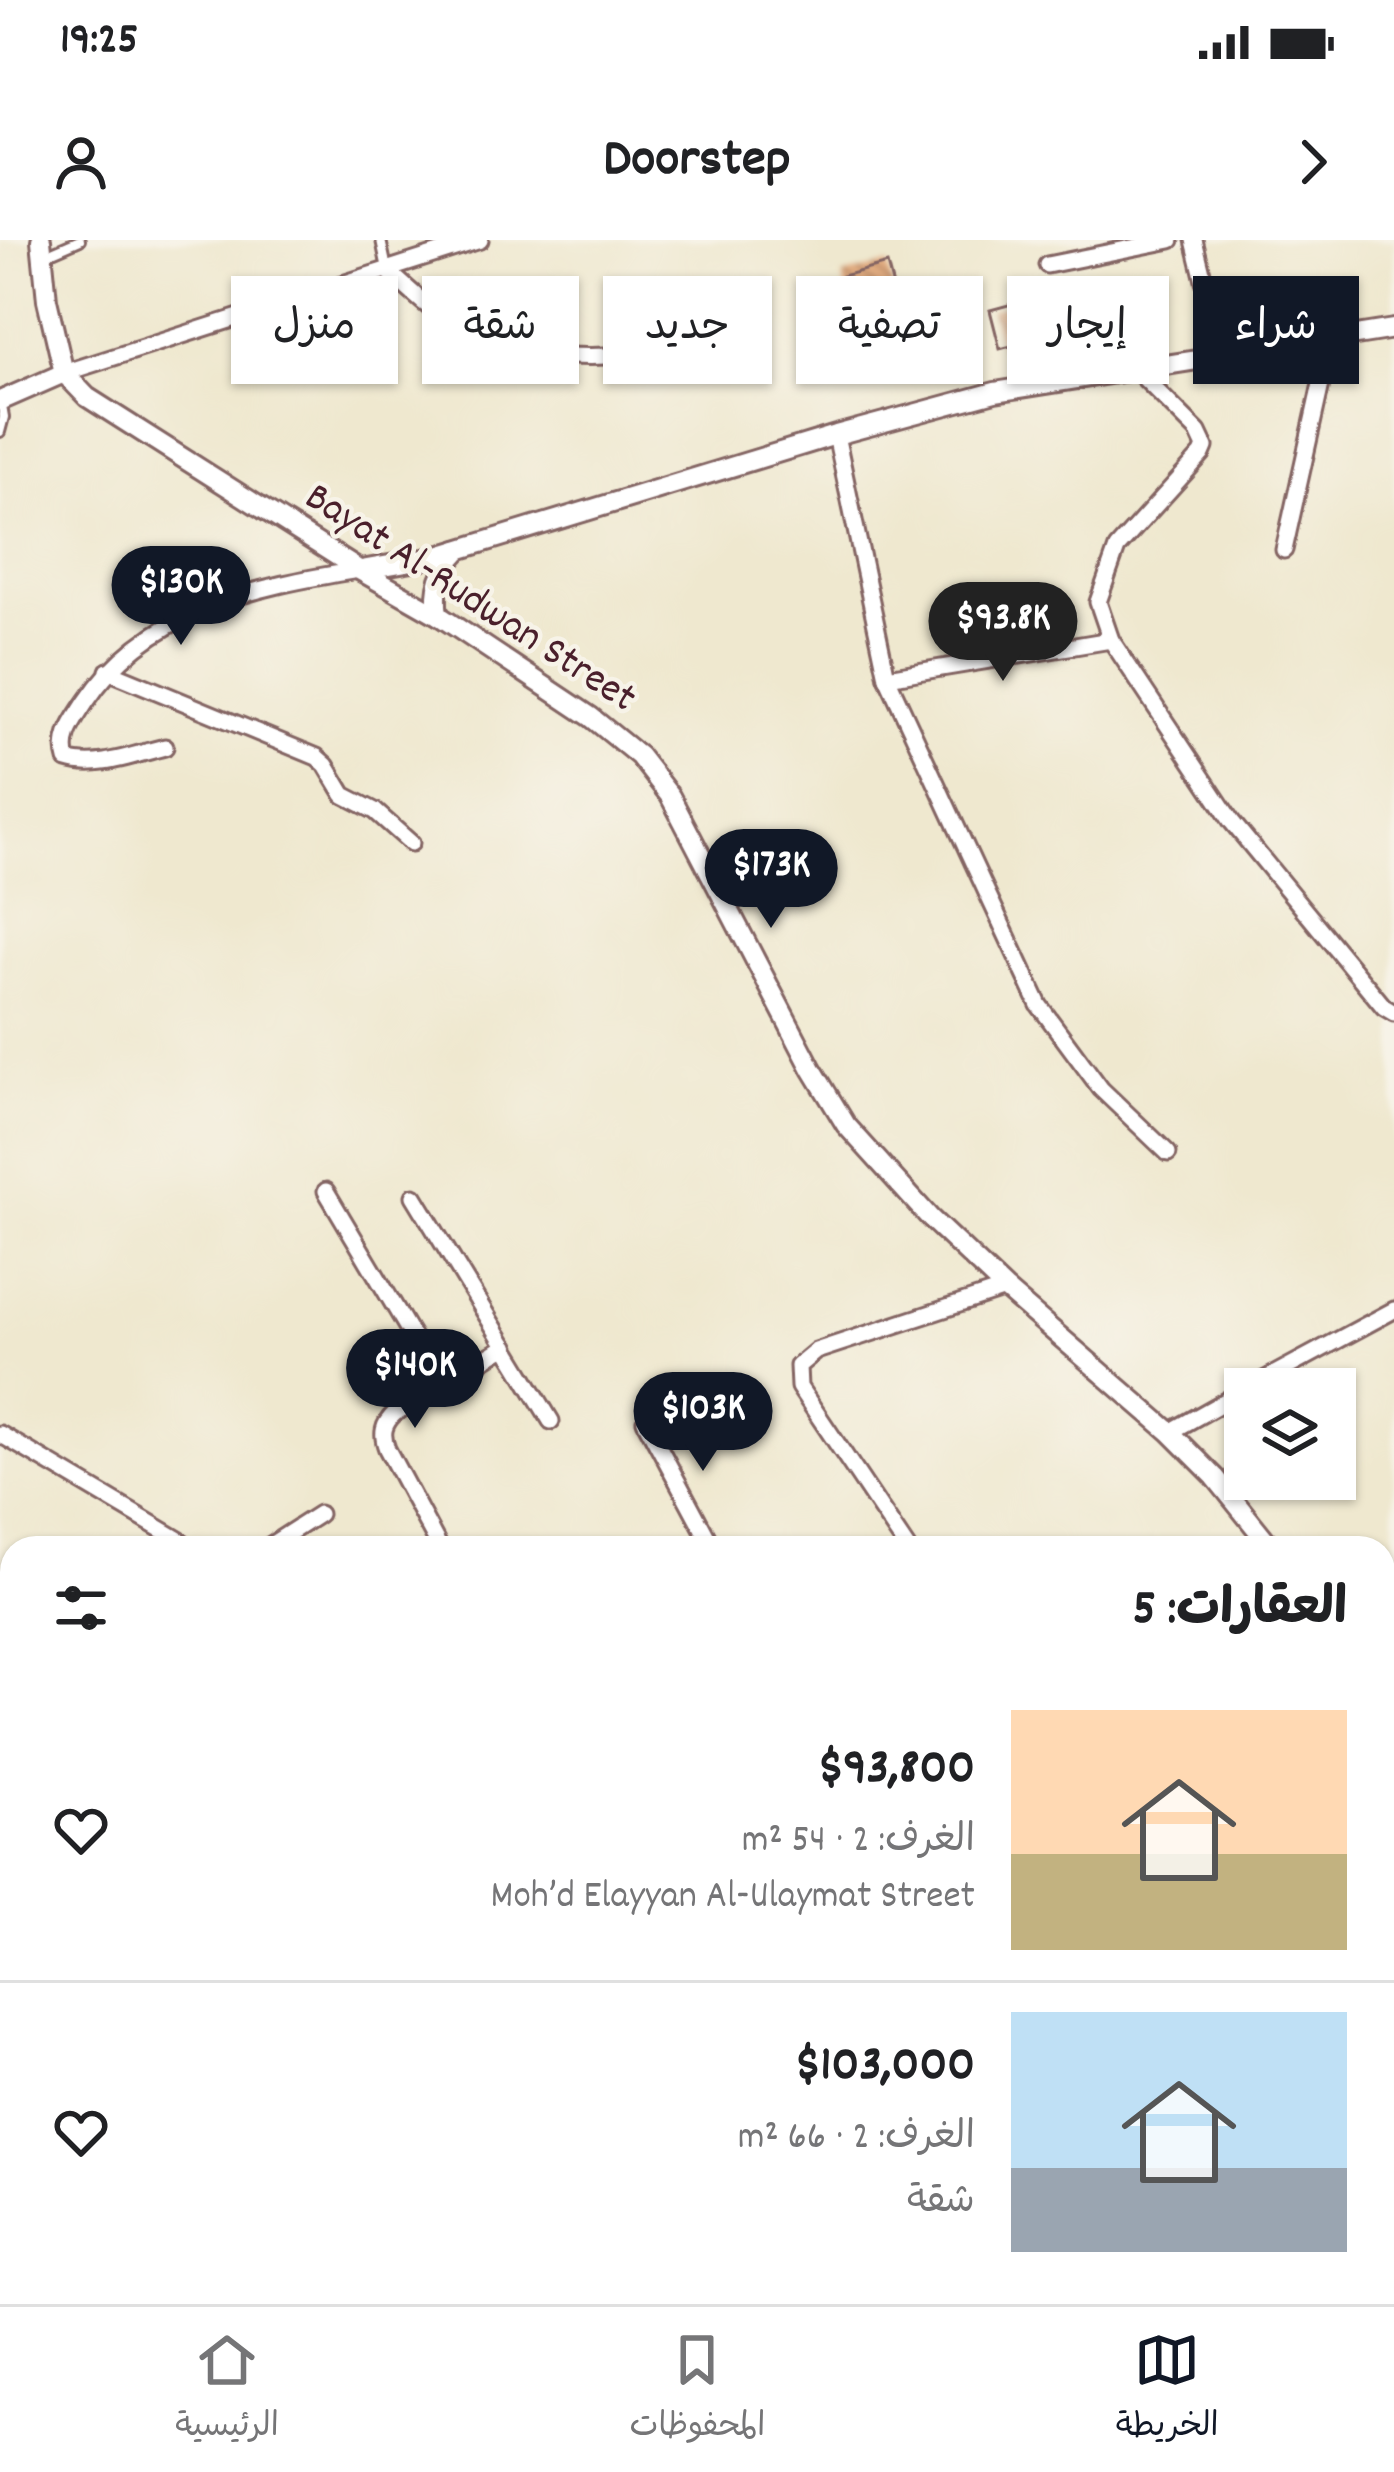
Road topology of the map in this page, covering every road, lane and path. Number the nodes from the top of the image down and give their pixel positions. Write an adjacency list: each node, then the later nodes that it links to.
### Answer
1 (80, 240): 6 (lane)
2 (381, 240): 8 (lane)
3 (480, 240): 8 (street)
4 (1171, 240): 7 (street)
5 (1193, 240): 9 (street)
6 (41, 248): 13 (street)
7 (1047, 265)
8 (387, 271): 12 (street); 13 (street)
9 (1202, 276)
10 (1394, 329): 11 (street)
11 (1359, 334)
12 (603, 355)
13 (64, 373): 17 (street); 22 (street, Bayat Al-Rudwan Street)
14 (1046, 384): 19 (street)
15 (1150, 384): 24 (street)
16 (1320, 384): 21 (street)
17 (0, 400): 18 (lane)
18 (0, 433)
19 (836, 435): 20 (street); 26 (street)
20 (459, 550): 22 (street); 23 (street)
21 (1284, 550)
22 (359, 570): 23 (street, Bayat Al-Rudwan Street); 25 (street)
23 (439, 616): 33 (street, Bayat Al-Rudwan Street)
24 (1111, 640): 26 (street); 29 (street)
25 (108, 671): 27 (street); 28 (street)
26 (886, 677): 30 (street)
27 (165, 747)
28 (411, 843)
29 (1394, 1013)
30 (1168, 1153)
31 (326, 1191): 37 (street)
32 (414, 1196): 35 (street)
33 (1005, 1289): 41 (street, Bayat Al-Rudwan Street); 48 (street)
34 (1394, 1310): 36 (street)
35 (506, 1346): 37 (street); 39 (street)
36 (1287, 1368)
37 (442, 1386): 46 (street)
38 (1224, 1402): 41 (street)
39 (551, 1421)
40 (645, 1421): 47 (street)
41 (1170, 1432): 49 (street, Bayat Al-Rudwan Street)
42 (0, 1433): 44 (street)
43 (319, 1514): 45 (street)
44 (172, 1536)
45 (285, 1536)
46 (434, 1536)
47 (707, 1536)
48 (899, 1536)
49 (1262, 1536)

